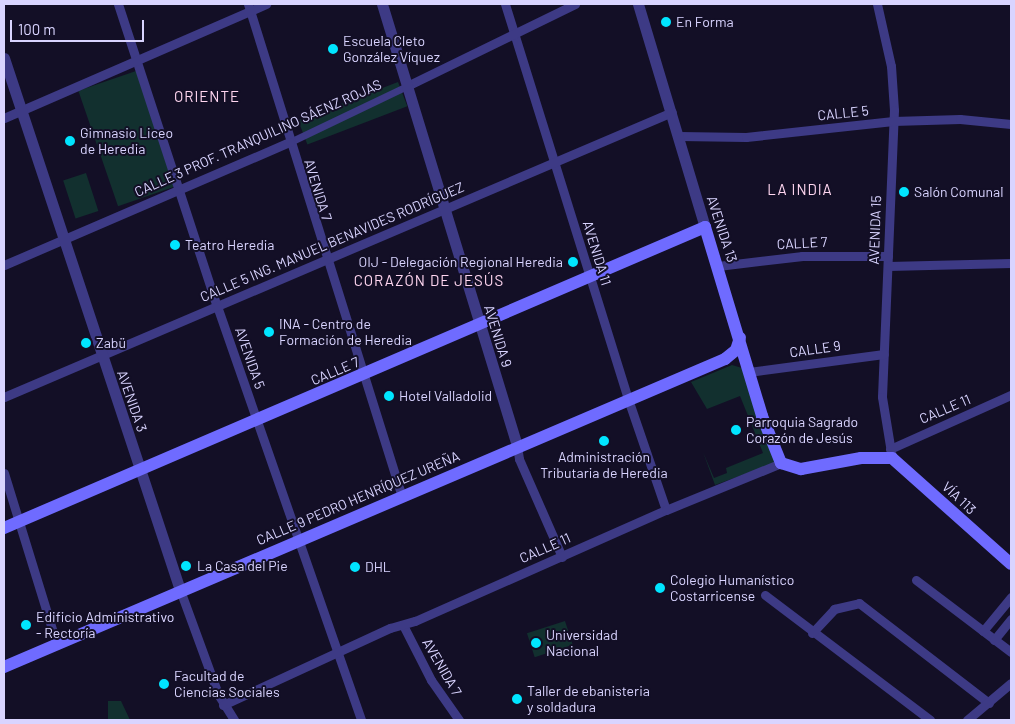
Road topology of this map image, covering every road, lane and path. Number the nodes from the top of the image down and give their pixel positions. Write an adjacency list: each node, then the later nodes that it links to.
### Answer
1 (118, 4): 11 (street, AVENIDA 5)
2 (266, 4): 8 (street)
3 (382, 4): 12 (street, AVENIDA 9)
4 (505, 4): 9 (street, AVENIDA 11)
5 (575, 4): 9 (street, CALLE 3 PROF. TRANQUILINO SÁENZ ROJAS)
6 (638, 4): 14 (street, AVENIDA 13)
7 (877, 4): 16 (street, AVENIDA 15)
8 (249, 7): 11 (street); 19 (street, AVENIDA 7)
9 (514, 34): 12 (street, CALLE 3 PROF. TRANQUILINO SÁENZ ROJAS); 20 (street, AVENIDA 11)
10 (4, 58): 13 (street, AVENIDA 3)
11 (135, 61): 13 (street); 21 (street, AVENIDA 5)
12 (407, 86): 19 (street, CALLE 3 PROF. TRANQUILINO SÁENZ ROJAS); 22 (street, AVENIDA 9)
13 (21, 110): 15 (street); 24 (street, AVENIDA 3)
14 (672, 112): 18 (street, AVENIDA 13); 20 (street, CALLE 5 ING. MANUEL BENAVIDES RODRÍGUEZ)
15 (4, 118)
16 (893, 121): 17 (street, CALLE 5); 18 (street, CALLE 5); 26 (street, AVENIDA 15)
17 (1011, 124)
18 (679, 136): 23 (street, AVENIDA 13)
19 (290, 142): 21 (street, CALLE 3 PROF. TRANQUILINO SÁENZ ROJAS); 25 (street, AVENIDA 7)
20 (555, 164): 22 (street, CALLE 5 ING. MANUEL BENAVIDES RODRÍGUEZ); 30 (street, AVENIDA 11)
21 (179, 189): 24 (street, CALLE 3 PROF. TRANQUILINO SÁENZ ROJAS); 31 (street, AVENIDA 5)
22 (444, 210): 25 (street, CALLE 5 ING. MANUEL BENAVIDES RODRÍGUEZ); 32 (street, AVENIDA 9)
23 (705, 227): 29 (main road, AVENIDA 13); 30 (main road, CALLE 7)
24 (63, 238): 28 (street, CALLE 3 PROF. TRANQUILINO SÁENZ ROJAS); 34 (street, AVENIDA 3)
25 (326, 260): 31 (street, CALLE 5 ING. MANUEL BENAVIDES RODRÍGUEZ); 38 (street, AVENIDA 7)
26 (888, 261): 27 (street, CALLE 7); 29 (street, CALLE 7); 35 (street, AVENIDA 15)
27 (1011, 263)
28 (4, 264)
29 (718, 266): 33 (main road, AVENIDA 13)
30 (591, 278): 32 (main road, CALLE 7); 41 (street, AVENIDA 11)
31 (218, 306): 34 (street, CALLE 5 ING. MANUEL BENAVIDES RODRÍGUEZ); 42 (street, AVENIDA 5)
32 (479, 326): 38 (main road, CALLE 7); 43 (street, AVENIDA 9)
33 (740, 338): 36 (main road); 37 (main road, AVENIDA 13)
34 (100, 354): 40 (street, CALLE 5 ING. MANUEL BENAVIDES RODRÍGUEZ); 46 (street, AVENIDA 3)
35 (884, 354): 37 (street, CALLE 9); 44 (street, AVENIDA 15)
36 (726, 359): 37 (main road); 41 (main road, CALLE 9 PEDRO HENRÍQUEZ UREÑA)
37 (749, 372): 45 (main road, AVENIDA 13)
38 (362, 376): 42 (main road, CALLE 7); 48 (street, AVENIDA 7)
39 (1011, 395): 44 (street, CALLE 11)
40 (4, 397)
41 (628, 399): 43 (main road, CALLE 9 PEDRO HENRÍQUEZ UREÑA); 49 (street, AVENIDA 11)
42 (257, 420): 46 (main road, CALLE 7); 52 (street, AVENIDA 5)
43 (517, 446): 48 (main road, CALLE 9 PEDRO HENRÍQUEZ UREÑA); 53 (street, AVENIDA 9)
44 (889, 455): 45 (main road, CALLE 11); 54 (main road, VÍA 113)
45 (781, 463): 49 (street, CALLE 11)
46 (139, 468): 50 (main road, CALLE 7); 56 (street, AVENIDA 3)
47 (4, 473): 50 (street)
48 (402, 497): 52 (main road, CALLE 9 PEDRO HENRÍQUEZ UREÑA)
49 (666, 510): 53 (street, CALLE 11)
50 (19, 521): 51 (main road, CALLE 7); 64 (street)
51 (4, 528)
52 (300, 540): 56 (main road, CALLE 9 PEDRO HENRÍQUEZ UREÑA); 65 (street, AVENIDA 5)
53 (562, 557): 60 (street, CALLE 11)
54 (1011, 564)
55 (916, 580): 61 (street)
56 (180, 590): 64 (main road, CALLE 9 PEDRO HENRÍQUEZ UREÑA); 70 (street, AVENIDA 3)
57 (765, 595): 62 (street)
58 (1011, 597): 61 (street)
59 (1011, 619): 63 (street)
60 (403, 625): 65 (street, CALLE 11); 73 (street, AVENIDA 7)
61 (983, 631): 63 (street)
62 (812, 633): 69 (street); 74 (street)
63 (994, 640): 66 (street)
64 (57, 644): 67 (main road, CALLE 9 PEDRO HENRÍQUEZ UREÑA)
65 (338, 652): 70 (street, CALLE 11); 72 (street, AVENIDA 5)
66 (1011, 652)
67 (4, 667)
68 (1011, 683): 69 (street)
69 (989, 703): 75 (street)
70 (223, 705): 71 (street, AVENIDA 3)
71 (234, 720)
72 (359, 720)
73 (459, 720)
74 (930, 720)
75 (967, 720)

